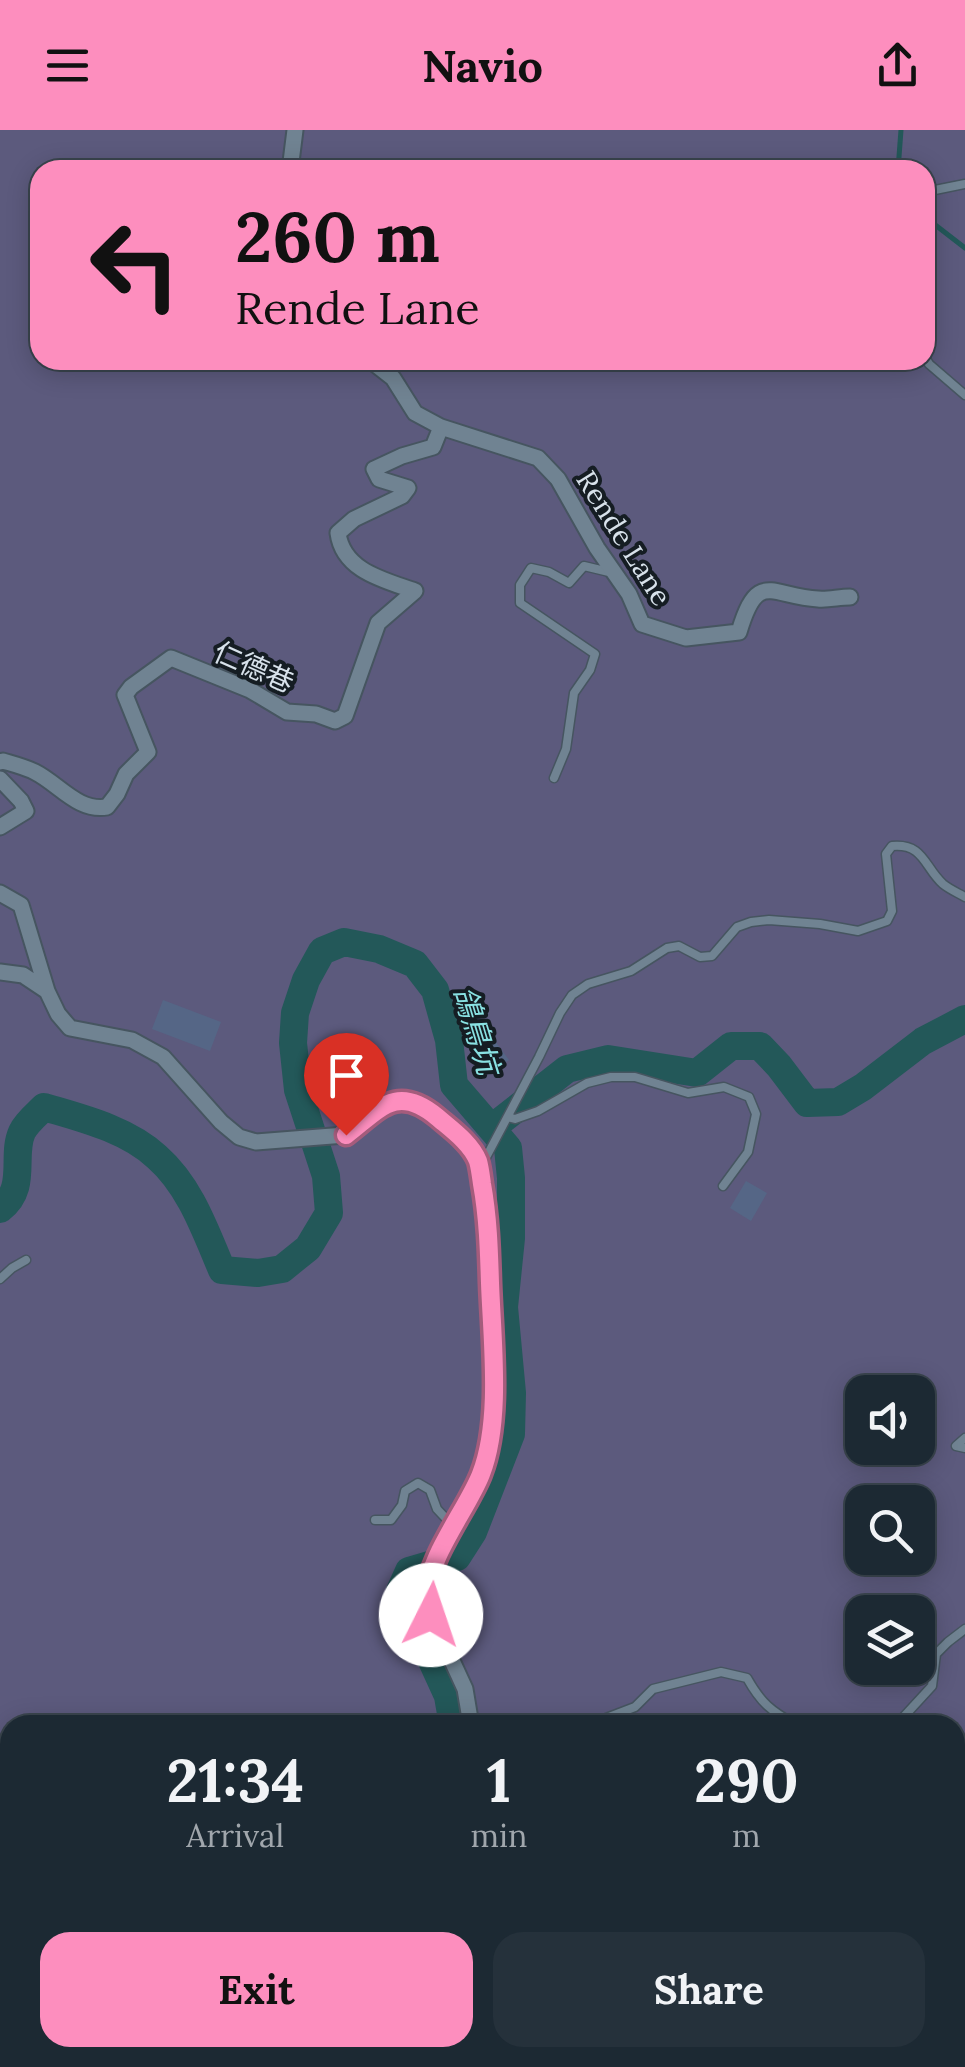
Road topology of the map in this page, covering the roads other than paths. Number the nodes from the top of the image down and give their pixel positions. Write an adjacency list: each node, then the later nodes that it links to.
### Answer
1 (295, 130): 2 (street)
2 (291, 160)
3 (965, 184): 4 (lane)
4 (935, 190)
5 (935, 369): 7 (lane)
6 (383, 370): 8 (street, Rende Lane)
7 (965, 395)
8 (441, 426): 9 (street, Rende Lane); 11 (street, 仁德巷)
9 (614, 573): 10 (street, Rende Lane); 12 (lane)
10 (850, 597)
11 (0, 762)
12 (554, 778)
13 (0, 779): 14 (street)
14 (0, 827)
15 (0, 892): 18 (street)
16 (965, 897): 19 (lane)
17 (0, 972): 18 (street)
18 (47, 991): 20 (street)
19 (508, 1117): 20 (lane); 21 (lane)
20 (483, 1164): 27 (street)
21 (723, 1186)
22 (26, 1260): 23 (lane)
23 (0, 1279)
24 (965, 1438): 25 (lane)
25 (965, 1448)
26 (376, 1520): 27 (lane)
27 (453, 1526): 29 (street)
28 (965, 1629): 32 (lane)
29 (469, 1715)
30 (613, 1715): 31 (lane)
31 (778, 1715)
32 (905, 1715)

